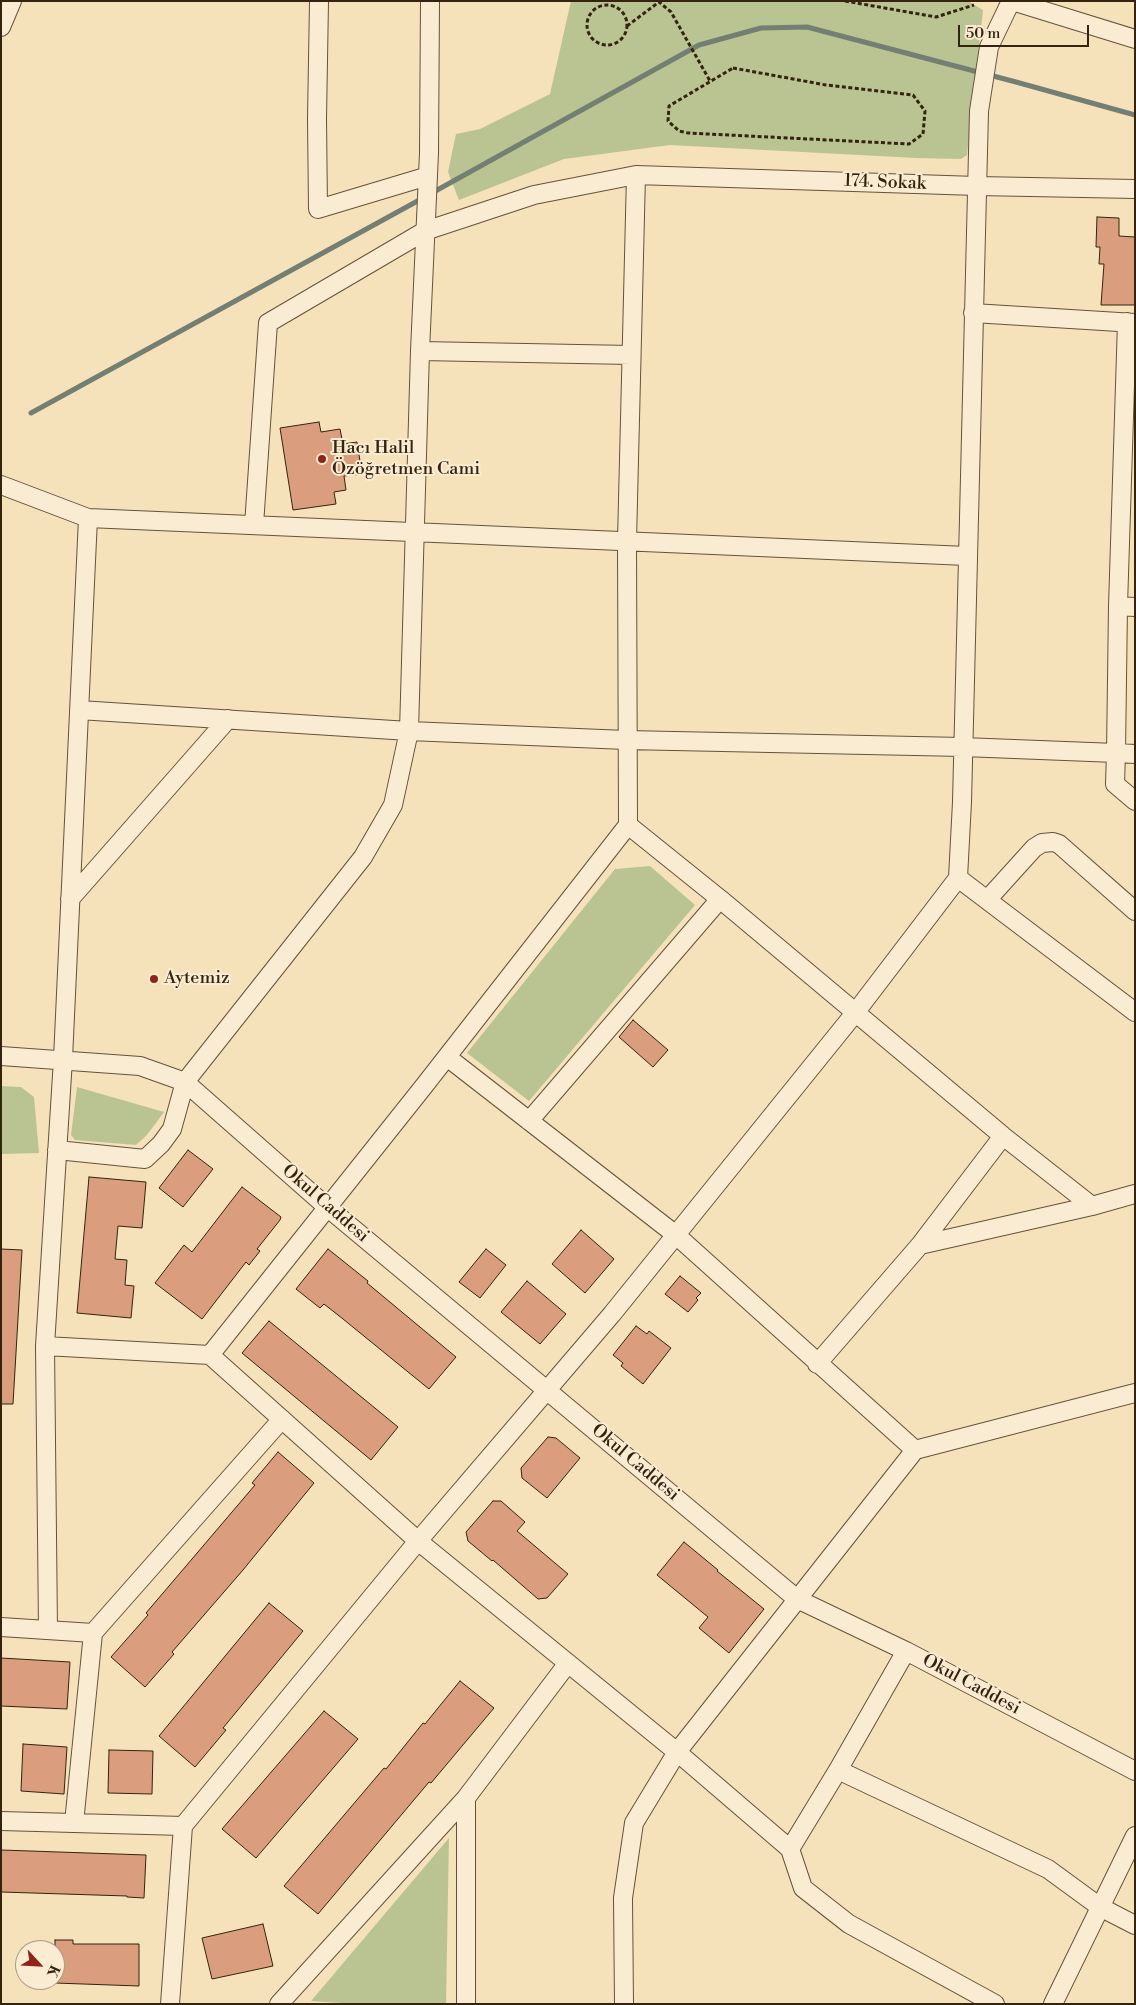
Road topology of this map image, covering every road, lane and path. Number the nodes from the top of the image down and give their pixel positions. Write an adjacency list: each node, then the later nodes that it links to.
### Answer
1 (319, 1): 14 (street)
2 (430, 1): 14 (street)
3 (845, 1): 8 (path)
4 (1012, 1): 11 (street); 15 (street)
5 (659, 2): 9 (path); 12 (path)
6 (8, 3): 10 (street)
7 (613, 3): 9 (path); 9 (path)
8 (974, 5)
9 (627, 26)
10 (1, 27)
11 (1135, 38)
12 (710, 81): 12 (path)
13 (636, 175): 15 (street, 174. Sokak); 17 (street, 174. Sokak); 21 (street)
14 (428, 176): 17 (street)
15 (977, 186): 16 (street, 174. Sokak); 18 (street)
16 (1135, 189)
17 (426, 223): 20 (street); 24 (street, 174. Sokak)
18 (973, 313): 19 (street); 27 (street)
19 (1131, 322): 28 (street)
20 (420, 351): 21 (street); 25 (street)
21 (632, 355): 26 (street)
22 (1, 485): 23 (street)
23 (88, 518): 24 (street); 29 (street)
24 (254, 526): 25 (street)
25 (414, 532): 26 (street); 31 (street)
26 (627, 541): 27 (street); 32 (street)
27 (967, 556): 33 (street)
28 (1126, 606): 34 (street)
29 (79, 710): 30 (street); 39 (street)
30 (228, 719): 31 (street); 39 (street)
31 (409, 731): 32 (street); 48 (street)
32 (626, 740): 33 (street); 37 (street)
33 (963, 747): 34 (street); 38 (street)
34 (1116, 753): 35 (street); 36 (street)
35 (1135, 754)
36 (1135, 801)
37 (628, 825): 40 (street); 46 (street)
38 (958, 878): 41 (street); 44 (street)
39 (70, 899): 47 (street)
40 (720, 899): 44 (street); 49 (street)
41 (987, 900): 42 (street); 43 (street)
42 (1135, 911)
43 (1135, 1012)
44 (855, 1014): 50 (street); 55 (street)
45 (1, 1056): 47 (street)
46 (447, 1057): 49 (street); 54 (street)
47 (63, 1059): 48 (street); 51 (street)
48 (185, 1082): 51 (street); 54 (street, Okul Caddesi)
49 (529, 1121): 55 (street)
50 (1003, 1136): 53 (street); 56 (street)
51 (57, 1150): 57 (street)
52 (1135, 1194): 53 (street)
53 (1092, 1206): 56 (street)
54 (328, 1207): 58 (street); 60 (street, Okul Caddesi)
55 (676, 1235): 59 (street); 60 (street)
56 (920, 1245): 59 (street)
57 (46, 1346): 58 (street); 67 (street)
58 (210, 1355): 62 (street)
59 (817, 1364): 63 (street)
60 (548, 1390): 64 (street); 65 (street, Okul Caddesi)
61 (1135, 1393): 63 (street)
62 (282, 1419): 64 (street); 68 (street)
63 (914, 1450): 65 (street)
64 (418, 1541): 70 (street); 77 (street)
65 (797, 1599): 69 (street, Okul Caddesi); 71 (street)
66 (1, 1627): 67 (street)
67 (48, 1630): 68 (street)
68 (93, 1633): 76 (street)
69 (906, 1651): 72 (street); 73 (street, Okul Caddesi)
70 (568, 1663): 71 (street); 74 (street)
71 (677, 1752): 79 (street); 85 (street)
72 (838, 1770): 79 (street); 80 (street)
73 (1135, 1771)
74 (466, 1798): 83 (street); 84 (street)
75 (1, 1821): 76 (street)
76 (74, 1823): 77 (street)
77 (183, 1826): 82 (street)
78 (1135, 1836): 80 (street)
79 (790, 1848): 86 (street)
80 (1100, 1907): 81 (street); 87 (street)
81 (1135, 1925)
82 (170, 2004)
83 (279, 2004)
84 (466, 2004)
85 (624, 2004)
86 (995, 2004)
87 (1053, 2004)

